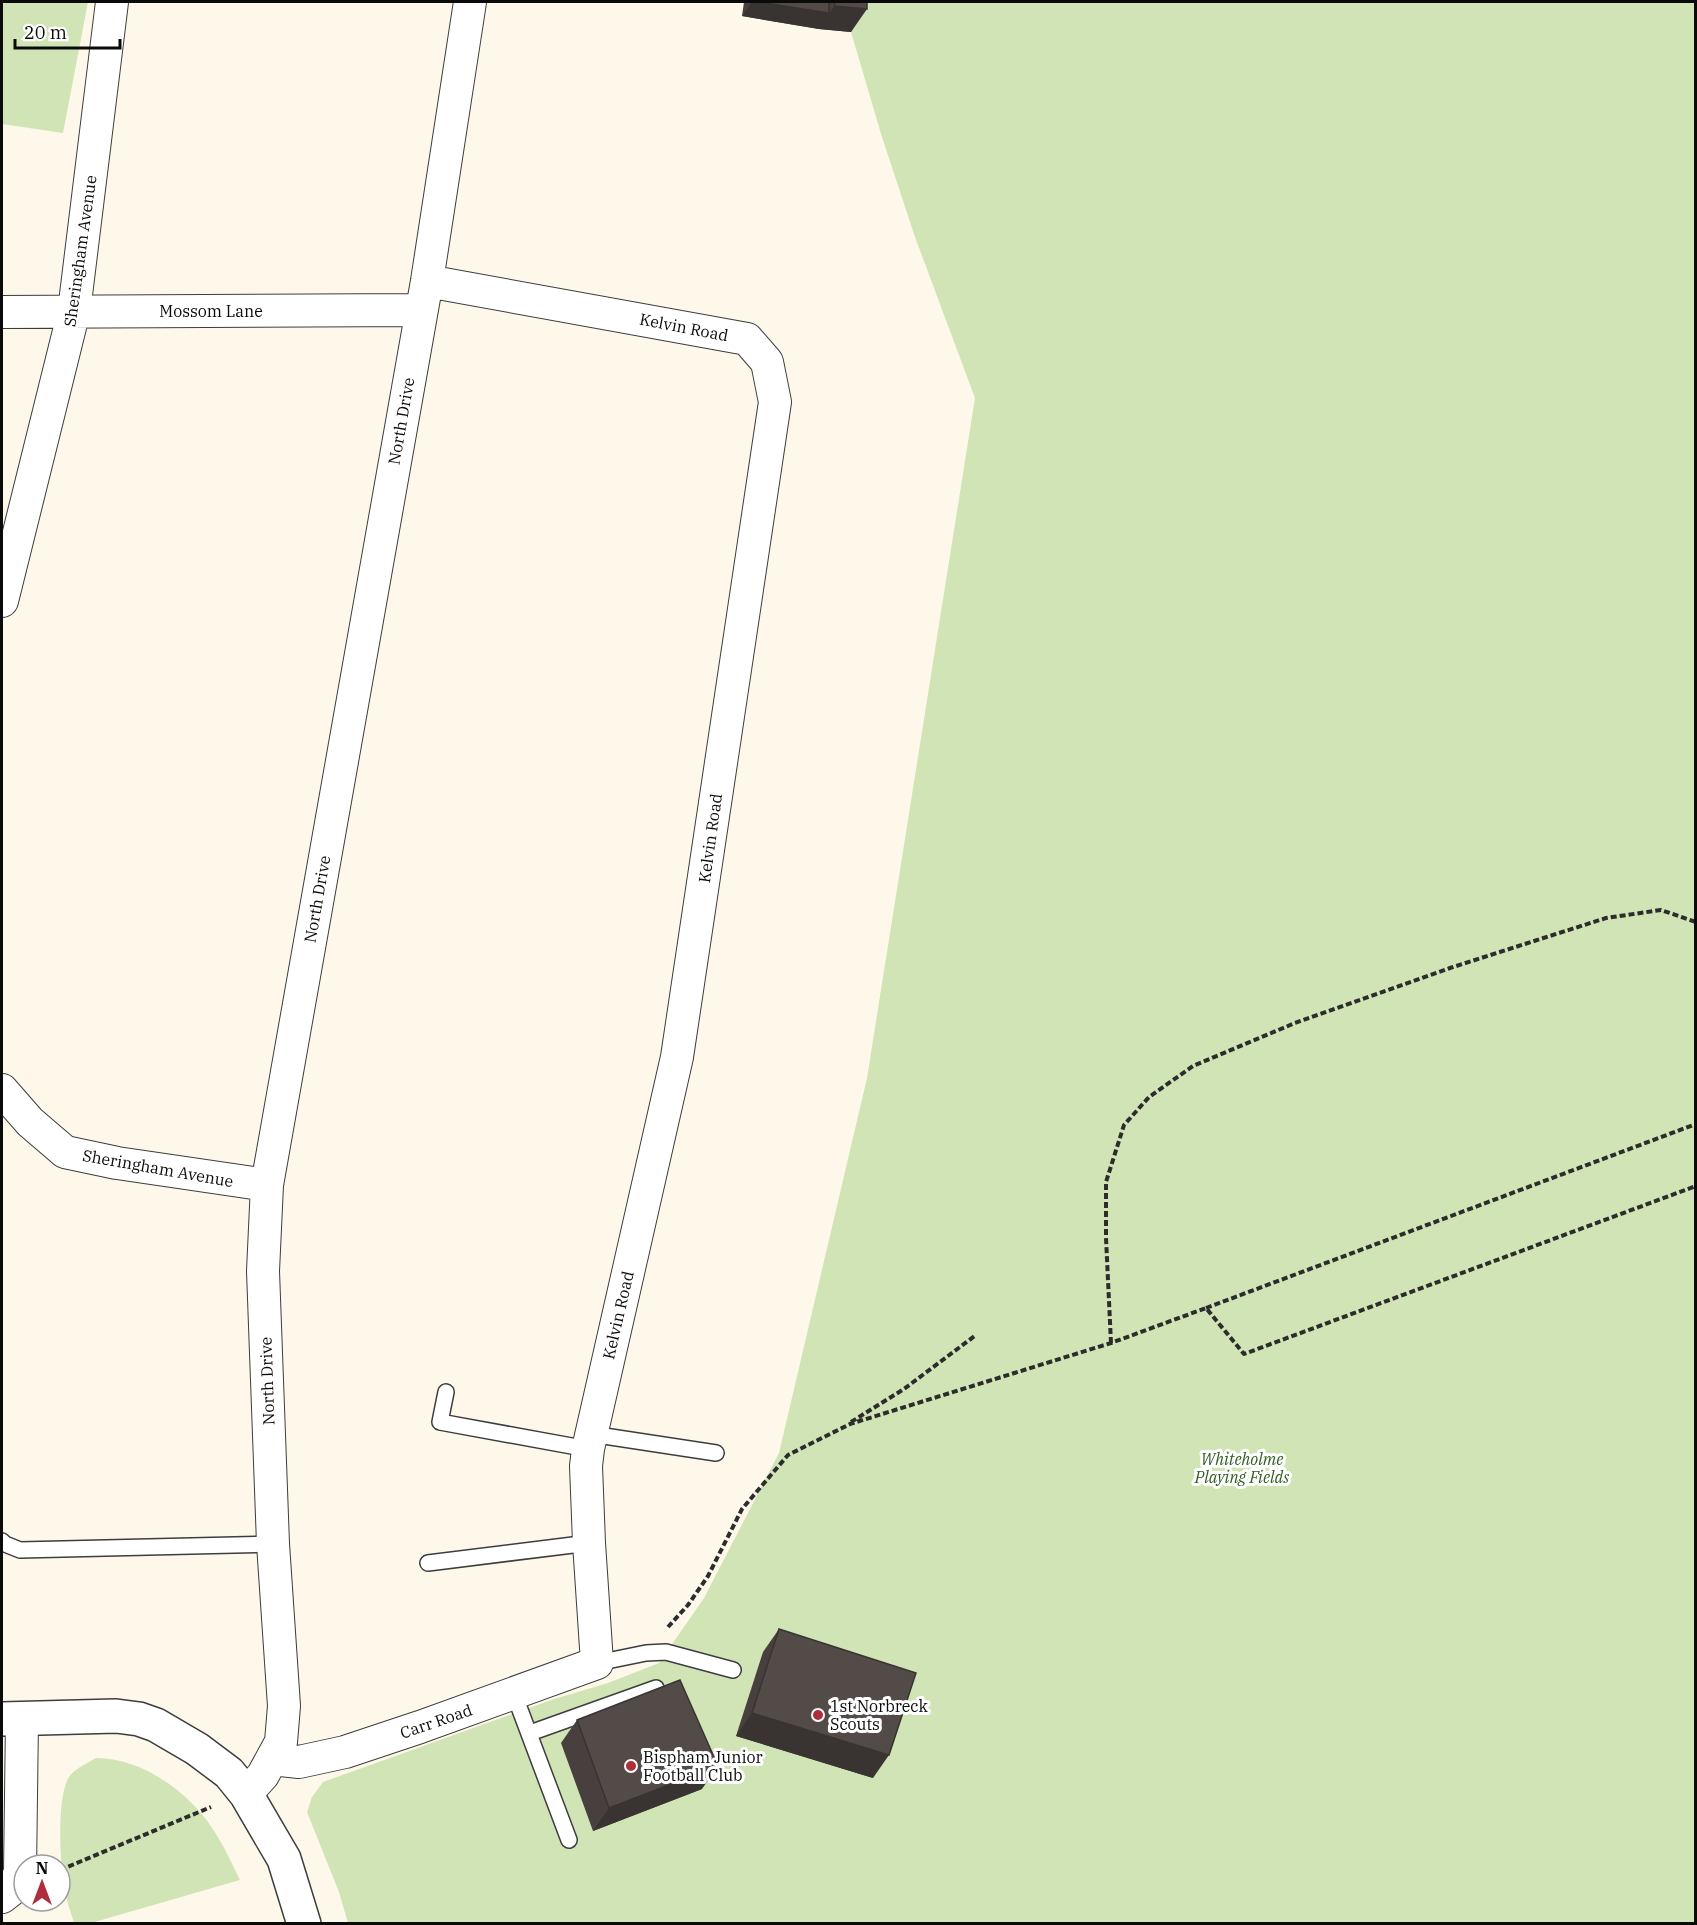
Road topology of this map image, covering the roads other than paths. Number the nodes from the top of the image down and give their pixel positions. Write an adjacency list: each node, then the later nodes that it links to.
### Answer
1 (112, 2): 4 (street, Sheringham Avenue)
2 (470, 2): 3 (street, North Drive)
3 (424, 295): 4 (street, Mossom Lane); 8 (street, North Drive); 10 (street, Kelvin Road)
4 (74, 311): 5 (street, Mossom Lane); 6 (street, Sheringham Avenue)
5 (2, 312)
6 (2, 602)
7 (3, 1095): 8 (street, Sheringham Avenue)
8 (267, 1185): 14 (street, North Drive)
9 (446, 1392): 10 (lane)
10 (589, 1442): 11 (lane); 13 (street, Kelvin Road)
11 (716, 1453)
12 (2, 1541): 14 (lane)
13 (589, 1543): 15 (lane); 16 (street, Kelvin Road)
14 (273, 1544): 22 (street, North Drive)
15 (428, 1563)
16 (597, 1663): 17 (lane); 19 (street, Carr Road)
17 (733, 1670)
18 (656, 1688): 21 (lane)
19 (514, 1694): 21 (lane); 22 (street, Carr Road)
20 (12, 1719): 23 (street); 25 (street)
21 (530, 1733): 24 (lane)
22 (272, 1759): 23 (street, North Drive)
23 (246, 1794): 26 (street)
24 (569, 1840)
25 (2, 1897)
26 (304, 1923)

